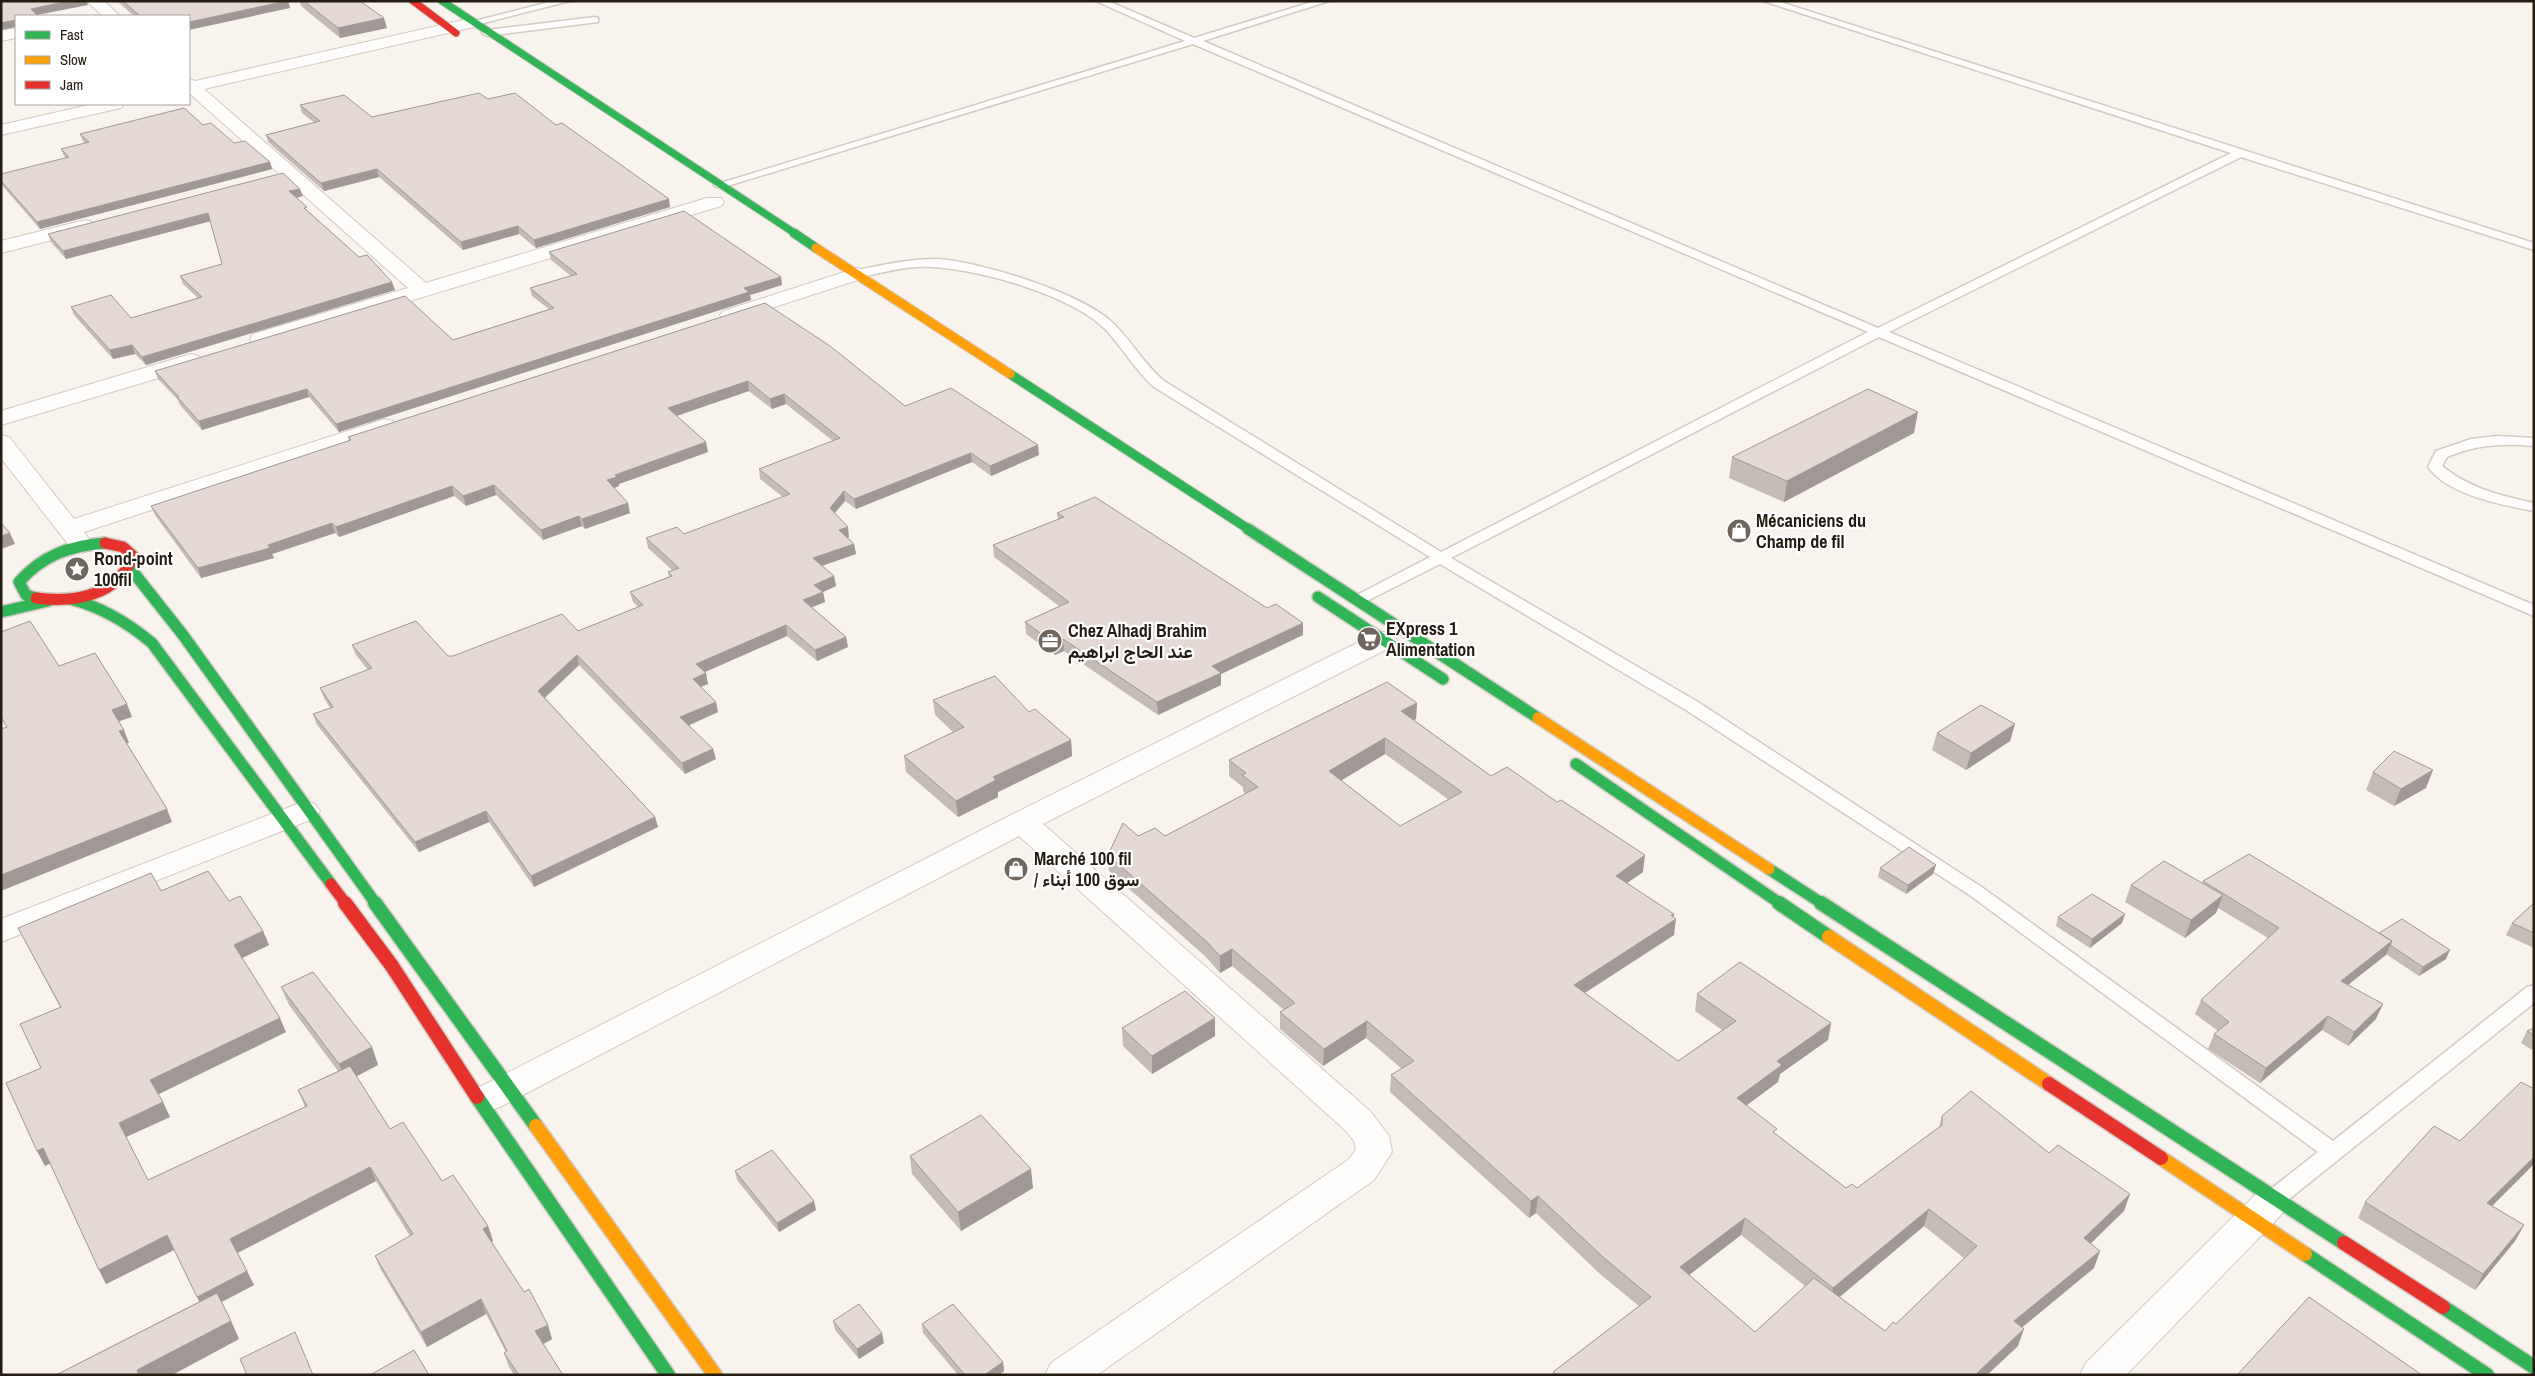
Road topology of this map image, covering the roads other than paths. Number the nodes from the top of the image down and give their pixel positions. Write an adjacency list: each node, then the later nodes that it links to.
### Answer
1 (94, 1): 8 (street)
2 (413, 1): 11 (street)
3 (442, 1): 10 (street)
4 (566, 1): 10 (lane)
5 (1100, 1): 16 (lane)
6 (1325, 1): 16 (lane)
7 (1767, 1): 20 (lane)
8 (106, 15)
9 (595, 20): 13 (lane)
10 (472, 23): 11 (street); 13 (street)
11 (449, 29): 15 (street); 17 (street)
12 (15, 33): 14 (street)
13 (488, 33): 23 (street)
14 (1, 36)
15 (466, 40)
16 (1191, 41): 23 (lane); 30 (lane)
17 (190, 86): 21 (street)
18 (111, 105): 19 (street)
19 (1, 130)
20 (2240, 153): 25 (lane); 30 (lane)
21 (291, 172): 22 (street); 28 (street)
22 (272, 177)
23 (713, 196): 27 (street); 28 (street)
24 (98, 222): 26 (street)
25 (2532, 246)
26 (1, 247)
27 (840, 279): 29 (street); 39 (lane); 45 (street)
28 (422, 290): 31 (street)
29 (711, 320)
30 (1879, 332): 39 (lane); 48 (lane)
31 (244, 344)
32 (207, 356): 33 (street)
33 (1, 418)
34 (409, 418): 38 (street)
35 (1, 442): 38 (street)
36 (2534, 442): 37 (lane)
37 (2534, 508)
38 (75, 536): 40 (street); 41 (street)
39 (1441, 558): 45 (lane); 58 (lane)
40 (31, 565): 42 (street); 46 (street)
41 (130, 568): 44 (street); 52 (street)
42 (9, 578)
43 (1309, 591): 49 (street)
44 (70, 599): 46 (street); 52 (street)
45 (1358, 600): 59 (street)
46 (50, 601): 47 (street)
47 (1, 612)
48 (2534, 612)
49 (1384, 640): 50 (street); 53 (street)
50 (1450, 683)
51 (1565, 757): 59 (street)
52 (296, 814): 54 (street); 56 (street); 57 (street)
53 (1022, 822): 56 (street); 63 (street)
54 (1, 931)
55 (2534, 992): 58 (lane)
56 (509, 1088): 57 (street); 62 (street)
57 (480, 1102): 61 (street)
58 (2333, 1152): 59 (lane)
59 (2264, 1209): 60 (street); 64 (street); 65 (street)
60 (2534, 1367)
61 (668, 1375)
62 (715, 1375)
63 (1065, 1375)
64 (2100, 1375)
65 (2486, 1375)

